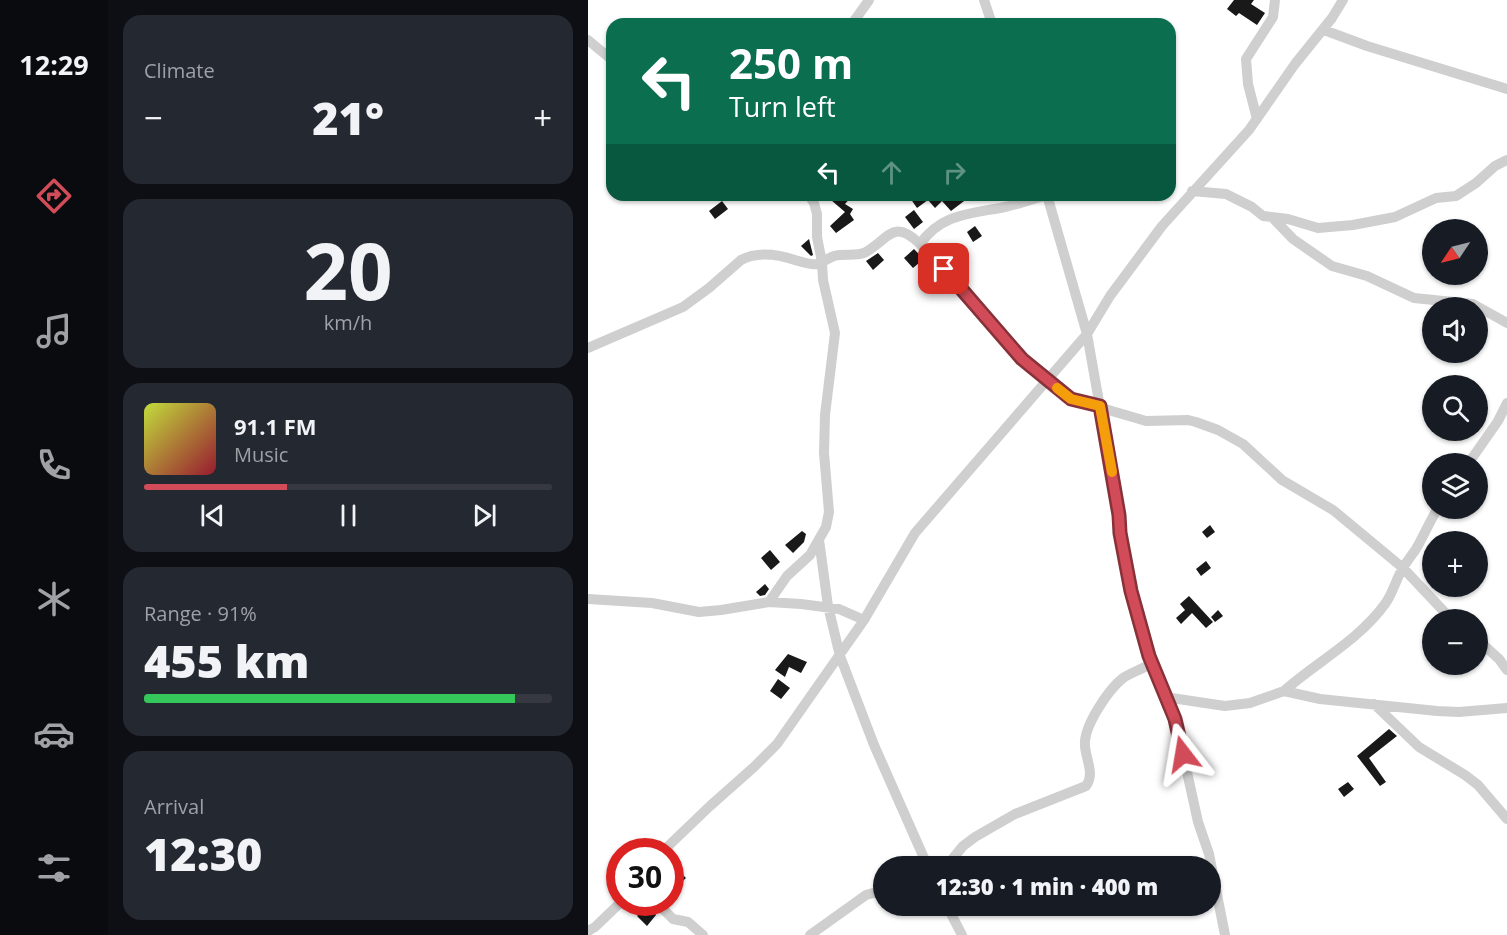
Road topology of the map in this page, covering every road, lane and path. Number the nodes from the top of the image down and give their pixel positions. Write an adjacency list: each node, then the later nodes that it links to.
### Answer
1 (868, 0): 5 (street)
2 (984, 0): 6 (street)
3 (1275, 0): 11 (street)
4 (1343, 0): 7 (street)
5 (856, 18)
6 (990, 18)
7 (1324, 30): 10 (street); 11 (street)
8 (588, 40): 9 (street)
9 (606, 55)
10 (1507, 89)
11 (1257, 119): 13 (street)
12 (1507, 160): 17 (street)
13 (1192, 191): 17 (street); 23 (street)
14 (813, 201): 21 (street)
15 (1026, 201): 18 (street)
16 (1049, 201): 23 (street)
17 (1272, 217): 22 (street)
18 (929, 232): 19 (street); 20 (street)
19 (910, 235): 20 (street); 21 (street)
20 (920, 244): 25 (street)
21 (822, 262): 24 (street); 30 (street)
22 (1507, 323)
23 (1087, 334): 25 (street); 27 (street)
24 (588, 348)
25 (1048, 380): 27 (street); 36 (street)
26 (1507, 403): 28 (street)
27 (1100, 406): 31 (street); 39 (street)
28 (1476, 453)
29 (1431, 519): 31 (street)
30 (819, 540): 33 (street); 34 (street)
31 (1403, 568): 35 (street); 41 (street)
32 (588, 599): 33 (street)
33 (769, 602): 34 (street)
34 (828, 606): 36 (street); 38 (street)
35 (1442, 609)
36 (864, 620): 38 (street)
37 (1488, 650): 40 (street)
38 (840, 656): 46 (street); 47 (street)
39 (1152, 663): 42 (street); 48 (street)
40 (1507, 670)
41 (1284, 691): 42 (street); 43 (street)
42 (1165, 697): 57 (street)
43 (1374, 704): 44 (street); 45 (street)
44 (1507, 708)
45 (1507, 819)
46 (677, 838)
47 (923, 856)
48 (955, 856)
49 (873, 893): 55 (street)
50 (606, 916): 53 (street)
51 (669, 916): 54 (street)
52 (952, 916): 56 (street)
53 (588, 931)
54 (703, 935)
55 (810, 935)
56 (962, 935)
57 (1226, 935)

